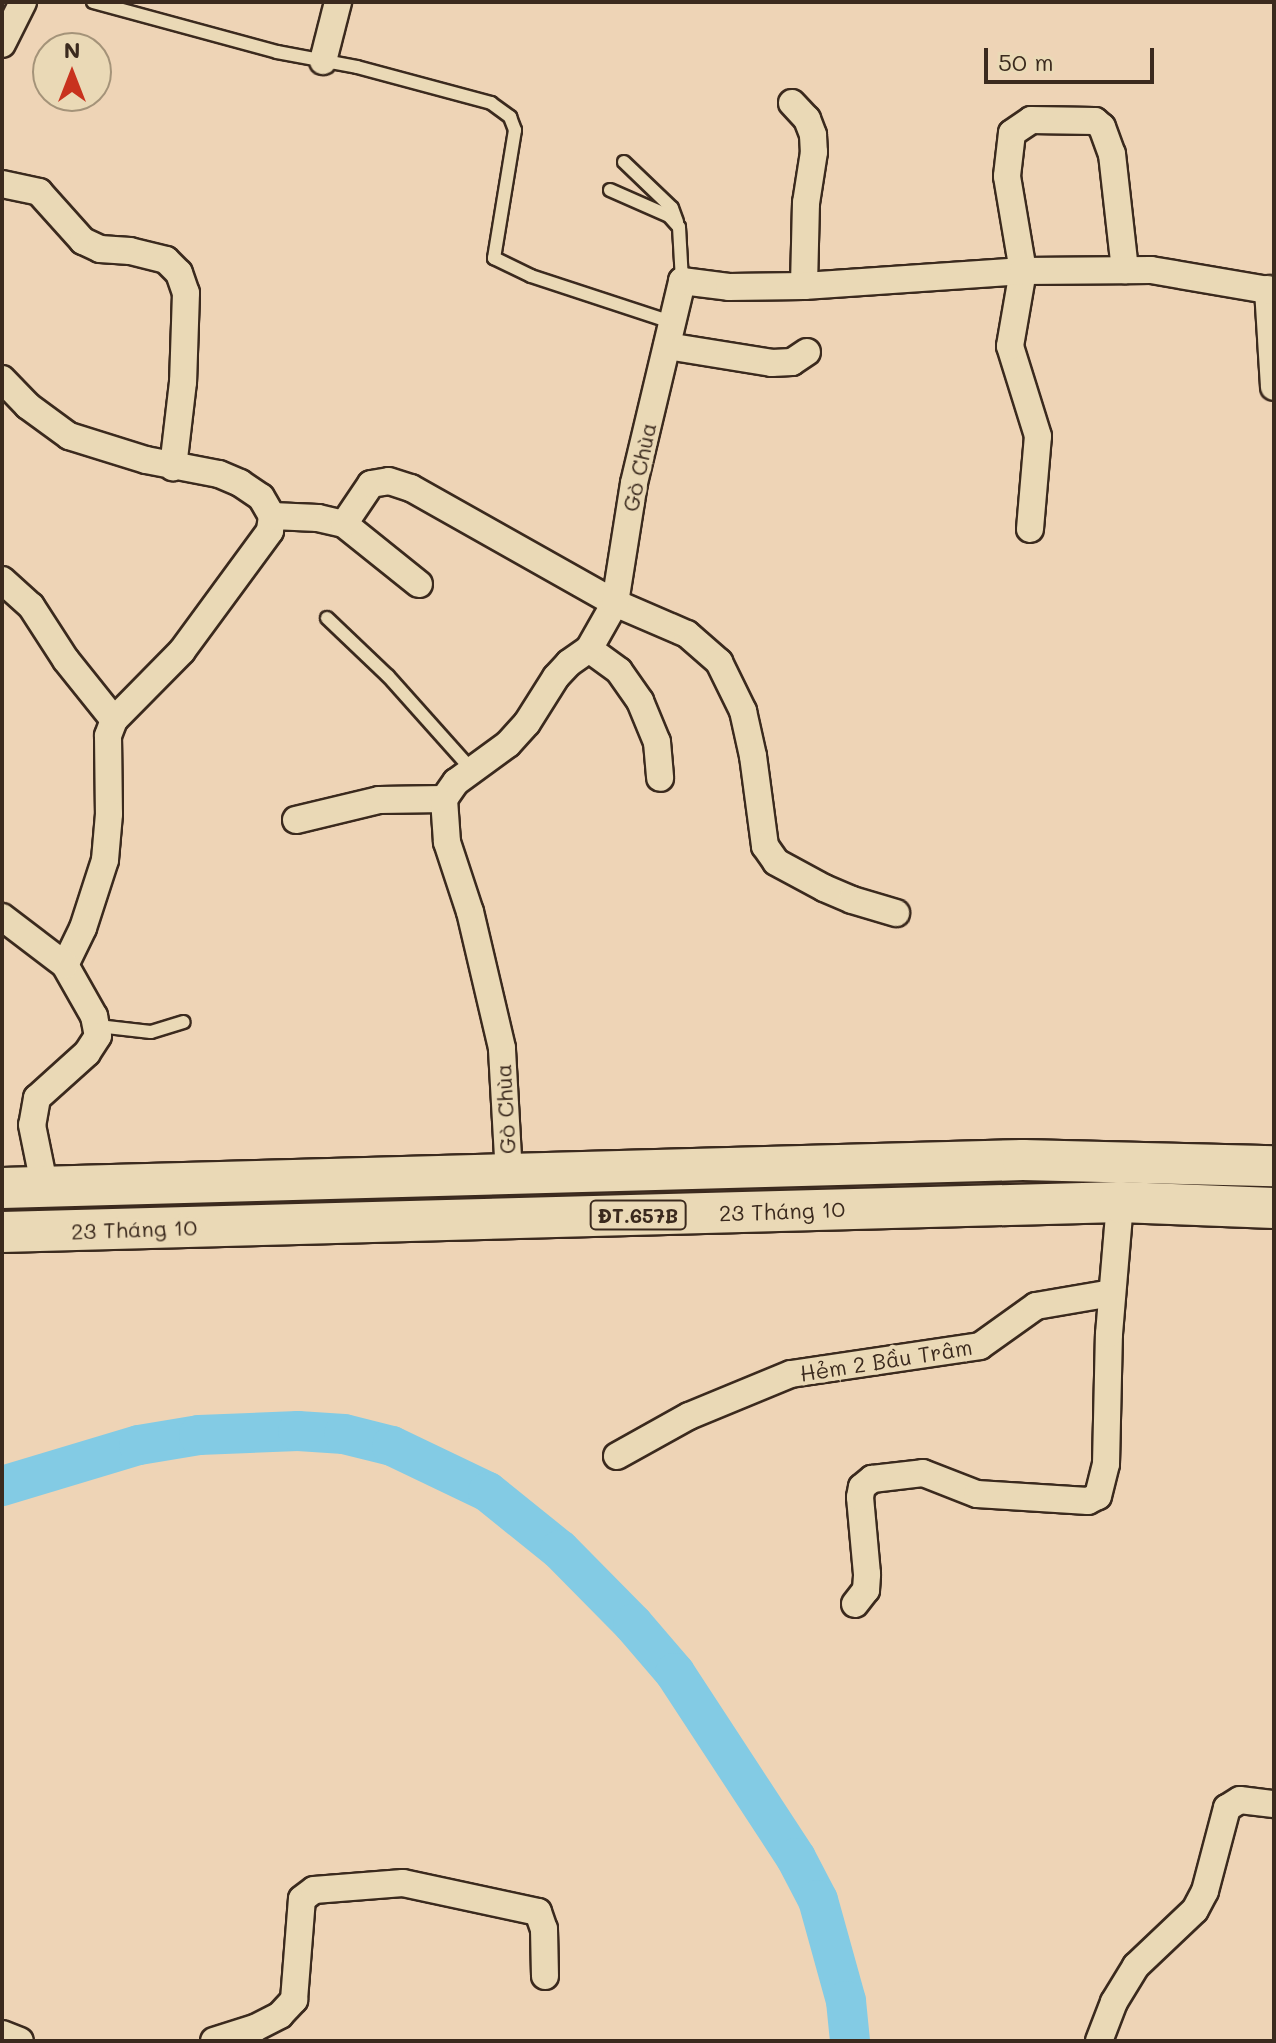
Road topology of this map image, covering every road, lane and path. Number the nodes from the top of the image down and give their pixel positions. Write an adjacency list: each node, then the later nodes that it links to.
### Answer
1 (23, 2): 4 (street)
2 (93, 2): 5 (lane)
3 (338, 2): 5 (street)
4 (2, 44)
5 (323, 61): 16 (lane)
6 (792, 103): 14 (street)
7 (624, 162): 10 (lane)
8 (2, 184): 20 (street)
9 (610, 190): 10 (lane)
10 (679, 227): 13 (lane)
11 (1125, 270): 12 (street); 12 (street); 15 (street)
12 (1023, 271): 14 (street); 23 (street)
13 (682, 281): 14 (street); 16 (street, Gò Chùa)
14 (804, 286)
15 (1271, 290): 19 (street)
16 (669, 334): 17 (street); 26 (street, Gò Chùa)
17 (807, 352)
18 (2, 379): 20 (street)
19 (1274, 387)
20 (173, 467): 21 (street)
21 (272, 516): 22 (street); 29 (street)
22 (344, 524): 25 (street); 26 (street)
23 (1030, 529)
24 (2, 580): 29 (street)
25 (419, 584)
26 (615, 603): 28 (street, Gò Chùa); 34 (street)
27 (327, 618): 30 (lane)
28 (589, 649): 30 (street, Gò Chùa); 31 (street)
29 (114, 720): 36 (street)
30 (472, 770): 32 (street, Gò Chùa)
31 (660, 778)
32 (444, 799): 33 (street); 40 (street, Gò Chùa)
33 (296, 820)
34 (896, 913)
35 (2, 917): 36 (street)
36 (65, 965): 38 (street)
37 (184, 1022): 38 (lane)
38 (98, 1026): 42 (street)
39 (1274, 1166): 40 (main road, 23 Tháng 10 / ĐT.657B)
40 (509, 1175): 42 (main road, 23 Tháng 10 / ĐT.657B)
41 (2, 1188): 42 (main road, 23 Tháng 10 / ĐT.657B)
42 (45, 1189)
43 (1120, 1202): 44 (main road, 23 Tháng 10 / ĐT.657B); 45 (main road, 23 Tháng 10 / ĐT.657B); 46 (street)
44 (1274, 1208)
45 (2, 1232)
46 (1112, 1293): 47 (street, Hẻm 2 Bầu Trâm); 48 (street)
47 (617, 1456)
48 (855, 1604)
49 (1274, 1804): 54 (street)
50 (545, 1976): 53 (street)
51 (2, 2034): 52 (street)
52 (20, 2041)
53 (214, 2041)
54 (1099, 2041)

